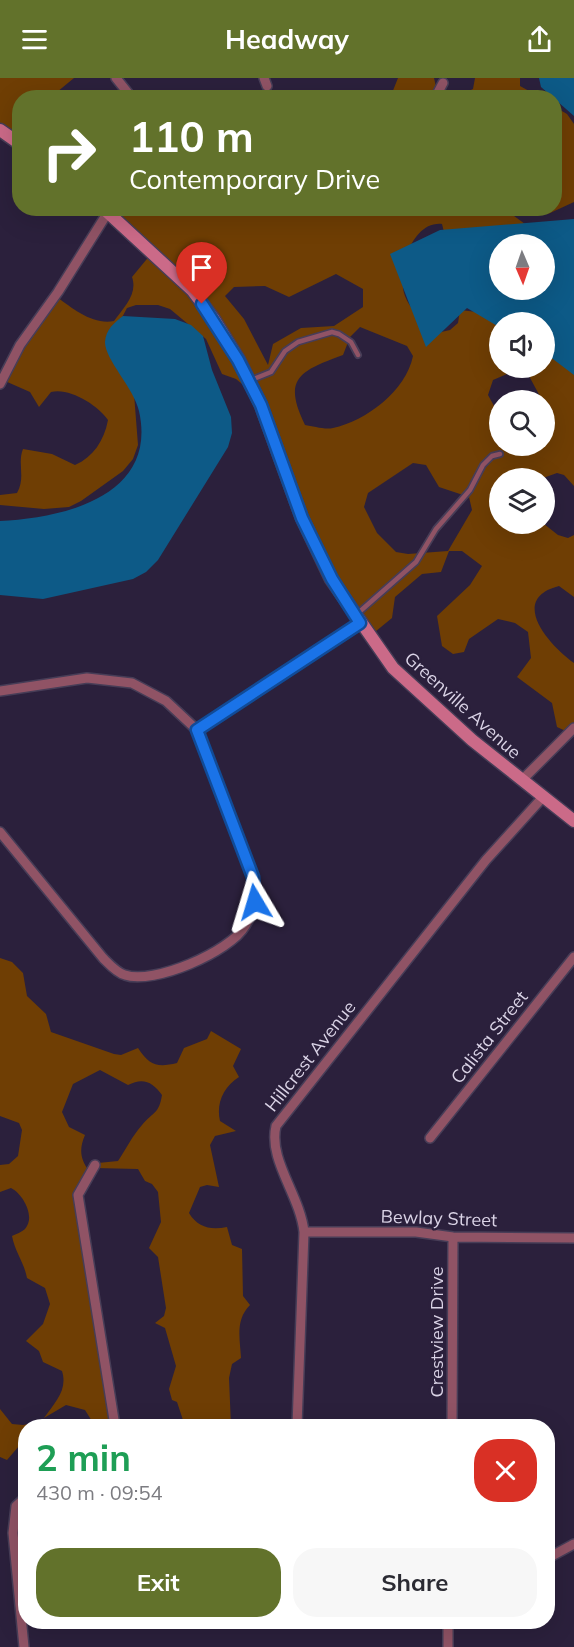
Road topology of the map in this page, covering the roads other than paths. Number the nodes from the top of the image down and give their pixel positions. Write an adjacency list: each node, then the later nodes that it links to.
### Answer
1 (116, 78): 3 (street)
2 (443, 83): 4 (street)
3 (126, 90)
4 (439, 90)
5 (102, 216): 9 (street)
6 (112, 216): 8 (main road, Greenville Avenue)
7 (358, 355): 8 (lane)
8 (249, 381): 11 (main road, Greenville Avenue)
9 (0, 384)
10 (492, 456): 11 (lane)
11 (358, 619): 14 (street); 15 (main road, Greenville Avenue)
12 (0, 691): 14 (street)
13 (574, 728): 15 (street)
14 (197, 730): 18 (street)
15 (522, 780): 16 (main road, Greenville Avenue)
16 (543, 797): 17 (main road, Greenville Avenue); 22 (street, Hillcrest Avenue)
17 (574, 821)
18 (0, 832)
19 (574, 957): 20 (street, Calista Street)
20 (430, 1138)
21 (95, 1165): 25 (street)
22 (304, 1232): 23 (street, Bewlay Street); 26 (street, Hillcrest Avenue)
23 (453, 1238): 24 (street, Bewlay Street); 27 (street, Crestview Drive)
24 (574, 1238)
25 (114, 1419)
26 (297, 1419)
27 (452, 1419)
28 (18, 1504): 31 (street)
29 (574, 1544): 30 (street)
30 (555, 1554)
31 (18, 1585)
32 (22, 1629): 34 (street)
33 (448, 1629): 35 (street)
34 (24, 1647)
35 (448, 1647)

